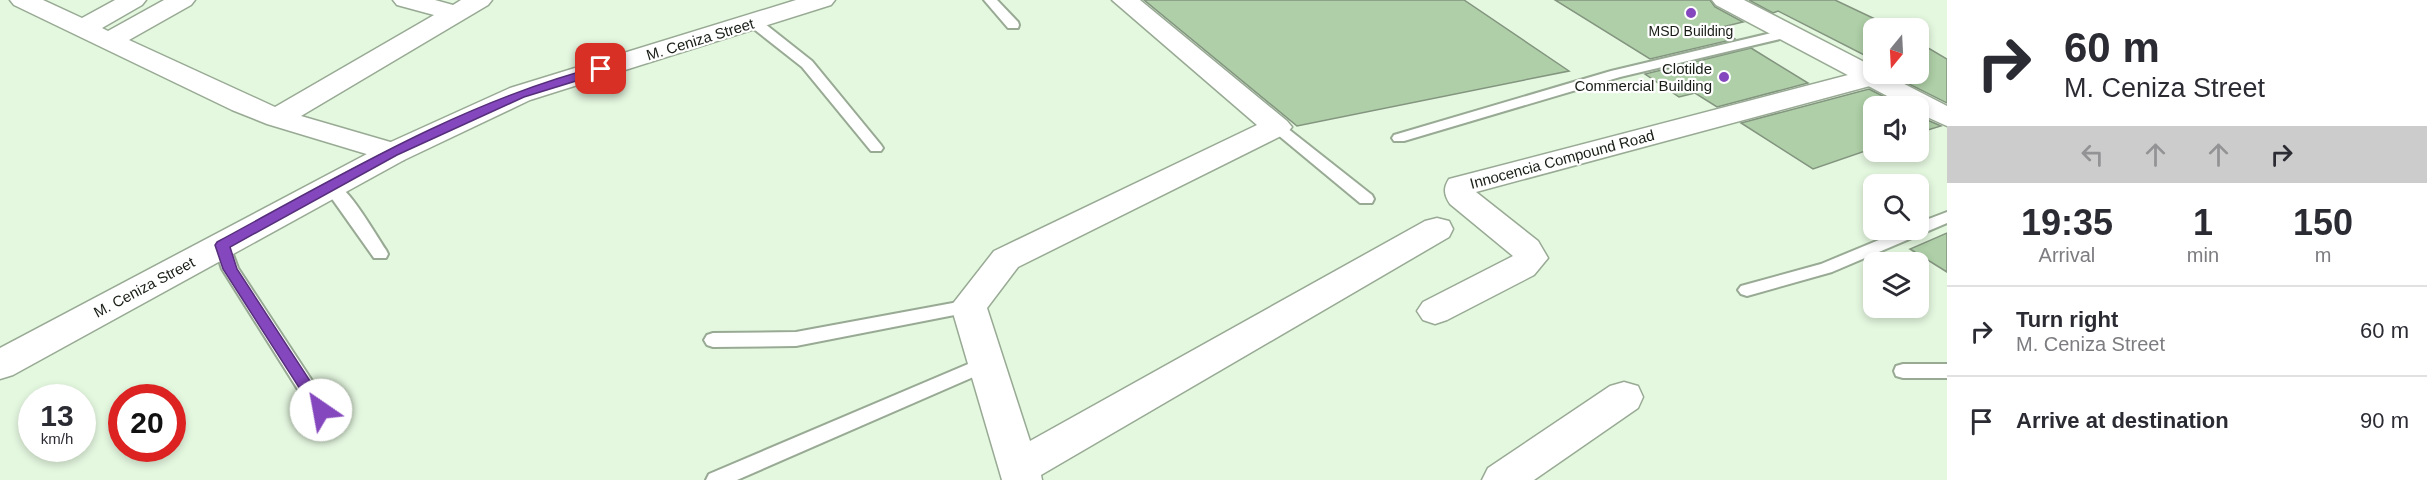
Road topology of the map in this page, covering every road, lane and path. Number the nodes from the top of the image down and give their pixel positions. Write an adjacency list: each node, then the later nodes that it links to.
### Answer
1 (23, 0): 11 (street)
2 (73, 0): 11 (street)
3 (133, 0): 15 (street)
4 (182, 0): 17 (street)
5 (405, 0): 12 (street)
6 (479, 0): 12 (street)
7 (822, 0): 13 (street, M. Ceniza Street)
8 (990, 0): 14 (lane)
9 (1125, 0): 23 (street)
10 (1725, 0): 16 (street)
11 (49, 13): 15 (street)
12 (454, 14): 22 (street)
13 (755, 23): 25 (lane); 26 (street, M. Ceniza Street)
14 (1013, 25)
15 (84, 28): 17 (street)
16 (1788, 33): 18 (street); 24 (lane)
17 (111, 40): 22 (street)
18 (1863, 73)
19 (1863, 79): 37 (street, Innocencia Compound Road)
20 (1884, 84): 21 (street)
21 (1947, 117)
22 (278, 118): 26 (street)
23 (1277, 127): 28 (lane); 36 (street)
24 (1399, 138)
25 (876, 148)
26 (393, 153): 27 (street, M. Ceniza Street)
27 (331, 186): 33 (street, M. Ceniza Street); 34 (lane)
28 (1366, 199)
29 (1947, 217): 30 (lane)
30 (1929, 224)
31 (1437, 229): 45 (street)
32 (1892, 240): 35 (lane)
33 (222, 245): 40 (street, M. Ceniza Street); 44 (lane)
34 (380, 254)
35 (1747, 290)
36 (969, 306): 38 (lane); 39 (street)
37 (1436, 311)
38 (713, 340)
39 (987, 363): 45 (street); 46 (lane)
40 (0, 365)
41 (1947, 370): 42 (lane)
42 (1903, 371)
43 (1624, 397): 47 (street)
44 (321, 410)
45 (1020, 474)
46 (716, 480)
47 (1502, 480)

